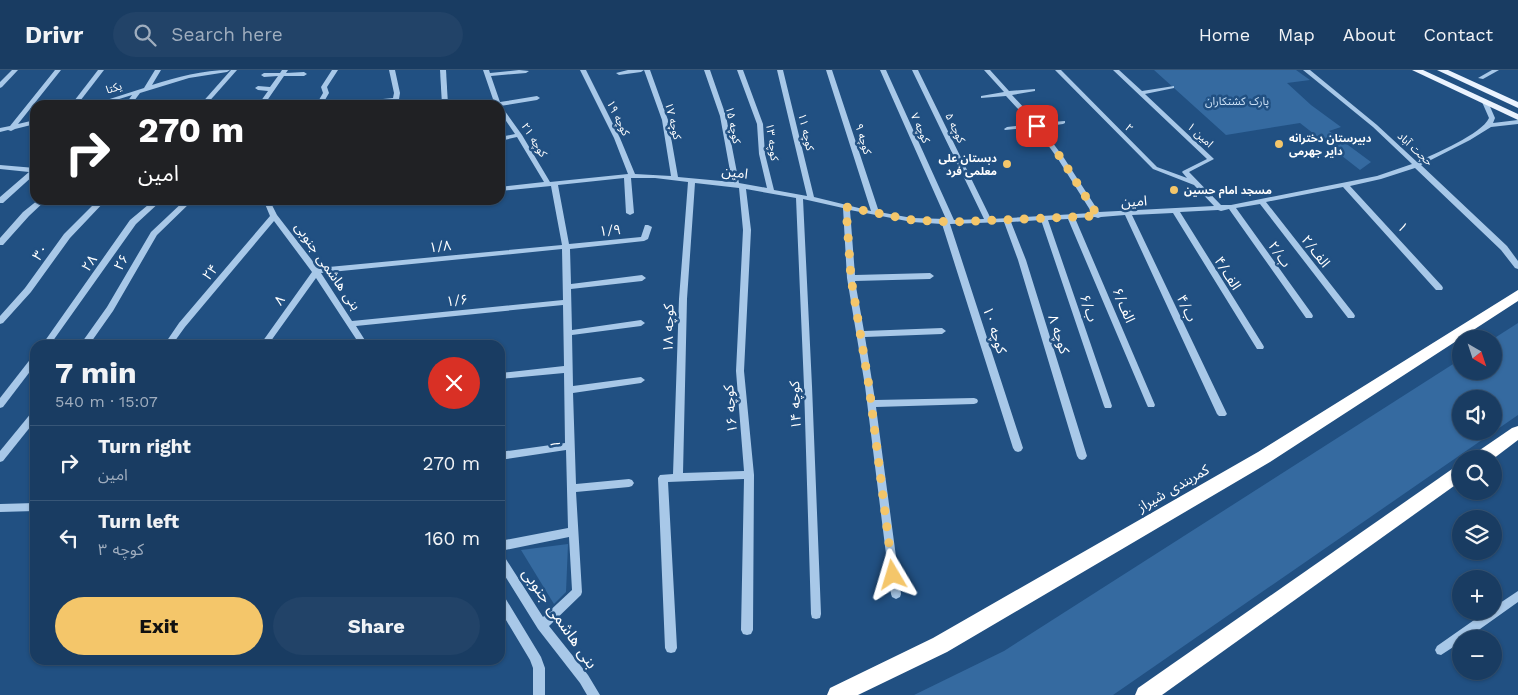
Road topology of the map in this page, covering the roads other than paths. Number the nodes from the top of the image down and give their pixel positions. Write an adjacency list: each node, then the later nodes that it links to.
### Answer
1 (15, 70): 34 (street)
2 (58, 70): 45 (street)
3 (101, 70): 46 (street)
4 (158, 70): 36 (street)
5 (227, 70): 26 (street, یکتا)
6 (234, 70): 49 (street)
7 (335, 70): 51 (street)
8 (392, 70): 52 (street)
9 (443, 70): 53 (street)
10 (583, 70): 75 (street, کوچه ۱۹)
11 (641, 70): 30 (street)
12 (647, 70): 76 (street, کوچه ۱۷)
13 (708, 70): 80 (street, کوچه ۱۵)
14 (740, 70): 83 (street, کوچه ۱۳)
15 (780, 70): 85 (street, کوچه ۱۱)
16 (829, 70): 98 (street, کوچه ۹)
17 (883, 70): 106 (street, کوچه ۷)
18 (915, 70): 105 (street, کوچه ۵)
19 (987, 70): 42 (street)
20 (1058, 70): 79 (street, ۲)
21 (1116, 70): 41 (street, امین ۱)
22 (1306, 70): 71 (street, حجت آباد)
23 (1416, 70): 55 (main road)
24 (1441, 70): 58 (main road)
25 (1494, 71): 33 (street)
26 (203, 72): 36 (street, یکتا)
27 (284, 72): 31 (street); 32 (street); 38 (street)
28 (526, 72): 29 (street)
29 (487, 73): 54 (street, کوچه ۲۱)
30 (619, 73)
31 (304, 74)
32 (264, 75)
33 (1481, 78)
34 (0, 86)
35 (1172, 87): 41 (street)
36 (147, 88): 40 (street, یکتا)
37 (258, 88): 38 (street)
38 (272, 89): 50 (street)
39 (1033, 90): 42 (street)
40 (138, 91): 47 (street, یکتا); 48 (street)
41 (1140, 93): 79 (street, امین ۱)
42 (1008, 94): 43 (street); 65 (street)
43 (983, 97)
44 (537, 98): 57 (street)
45 (34, 100)
46 (78, 100)
47 (110, 100)
48 (132, 100)
49 (207, 100)
50 (264, 100)
51 (322, 100)
52 (395, 100)
53 (445, 100)
54 (497, 100)
55 (1485, 102): 59 (main road); 64 (street)
56 (30, 105): 66 (street)
57 (505, 105)
58 (1518, 105)
59 (1518, 117)
60 (505, 120): 69 (street, کوچه ۲۱)
61 (1063, 122): 65 (street)
62 (1518, 122): 64 (street)
63 (30, 123): 66 (street)
64 (1489, 125): 71 (street, امین)
65 (1037, 126): 67 (street); 101 (street)
66 (11, 128): 68 (street)
67 (1007, 129)
68 (0, 130)
69 (519, 135): 70 (street); 78 (street, کوچه ۲۱)
70 (505, 138)
71 (1416, 165): 81 (street, امین); 110 (street, حجت آباد)
72 (0, 167): 73 (street)
73 (30, 170)
74 (30, 174): 86 (street)
75 (630, 176): 76 (street, امین); 78 (street, امین); 97 (street)
76 (674, 178): 77 (street, امین)
77 (692, 180): 80 (street, امین); 155 (street, کوچه ۱۸)
78 (551, 184): 82 (street, امین); 109 (street, کوچه ۲۱)
79 (1197, 184): 95 (street, امین ۱)
80 (739, 185): 83 (street, امین); 154 (street, کوچه ۱۶)
81 (1345, 185): 87 (street, امین); 118 (street, ۱)
82 (505, 189)
83 (771, 190): 84 (street, امین)
84 (799, 196): 85 (street, امین); 167 (street, کوچه ۱۴)
85 (811, 199): 93 (street, امین)
86 (0, 201)
87 (1262, 202): 94 (street, امین); 122 (street, ۲/الف)
88 (36, 205): 108 (street)
89 (97, 205): 123 (street, ۳۰)
90 (152, 205): 129 (street, ۲۸)
91 (184, 205): 130 (street, ۲۶)
92 (270, 205): 100 (street, بنی هاشمی جنوبی)
93 (846, 207): 98 (street, امین); 116 (street)
94 (1231, 208): 95 (street, امین); 121 (street, ۲/ب)
95 (1221, 209): 96 (street, امین)
96 (1176, 212): 99 (street, امین); 134 (street, ۴/الف)
97 (630, 213)
98 (876, 214): 106 (street, امین)
99 (1128, 214): 101 (street, امین); 145 (street, ۴/ب)
100 (274, 216): 113 (street, بنی هاشمی جنوبی); 131 (street, ۲۴)
101 (1098, 216): 102 (street, امین)
102 (1071, 217): 103 (street, امین); 143 (street, ۶/الف)
103 (1044, 218): 104 (street, امین); 144 (street, ب/۶)
104 (1007, 220): 105 (street, امین); 152 (street, کوچه ۸)
105 (989, 221): 106 (street, امین)
106 (948, 222): 149 (street, کوچه ۱۰)
107 (648, 227): 109 (street, ۱/۹)
108 (0, 243)
109 (566, 246): 113 (street, ۱/۸); 117 (street, ۱)
110 (1504, 248): 111 (street); 112 (street, حجت آباد)
111 (1518, 251)
112 (1518, 266)
113 (317, 271): 125 (street, بنی هاشمی جنوبی); 132 (street, ۸)
114 (930, 276): 116 (street)
115 (642, 278): 117 (street)
116 (851, 278): 128 (street)
117 (567, 287): 120 (street, ۱)
118 (1438, 288)
119 (1518, 295): 174 (highway, کمربندی شیراز)
120 (567, 302): 125 (street, ۱/۶); 127 (street, ۱)
121 (1308, 316)
122 (1351, 316)
123 (0, 321)
124 (641, 323): 127 (street)
125 (350, 324): 133 (street, بنی هاشمی جنوبی)
126 (942, 331): 128 (street)
127 (568, 333): 136 (street, ۱)
128 (860, 334): 141 (street)
129 (50, 340)
130 (88, 340)
131 (171, 340)
132 (268, 340)
133 (361, 340)
134 (1260, 347)
135 (30, 366): 142 (street)
136 (568, 368): 137 (street); 139 (street, ۱)
137 (505, 375)
138 (641, 380): 139 (street)
139 (569, 390): 148 (street, ۱)
140 (974, 401): 141 (street)
141 (872, 404): 164 (street)
142 (0, 405)
143 (1151, 405)
144 (1108, 406)
145 (1222, 414)
146 (30, 420): 153 (street)
147 (1518, 432): 150 (highway)
148 (570, 446): 151 (street); 158 (street, ۱)
149 (1018, 448)
150 (1493, 450)
151 (505, 455)
152 (1082, 456)
153 (0, 458)
154 (749, 475): 155 (street); 169 (street, کوچه ۱۶)
155 (678, 477): 170 (street)
156 (1452, 478): 175 (highway)
157 (629, 482): 158 (street)
158 (571, 488): 161 (street, ۱)
159 (30, 507): 160 (street)
160 (0, 508)
161 (573, 532): 162 (street); 168 (street, ۱)
162 (505, 545)
163 (505, 567): 168 (street, بنی هاشمی جنوبی)
164 (896, 594)
165 (1518, 596): 171 (street)
166 (505, 608): 173 (street)
167 (816, 614)
168 (542, 626): 172 (street, بنی هاشمی جنوبی)
169 (747, 630)
170 (671, 648)
171 (1441, 650)
172 (593, 694)
173 (539, 695)
174 (837, 695)
175 (1145, 695)

